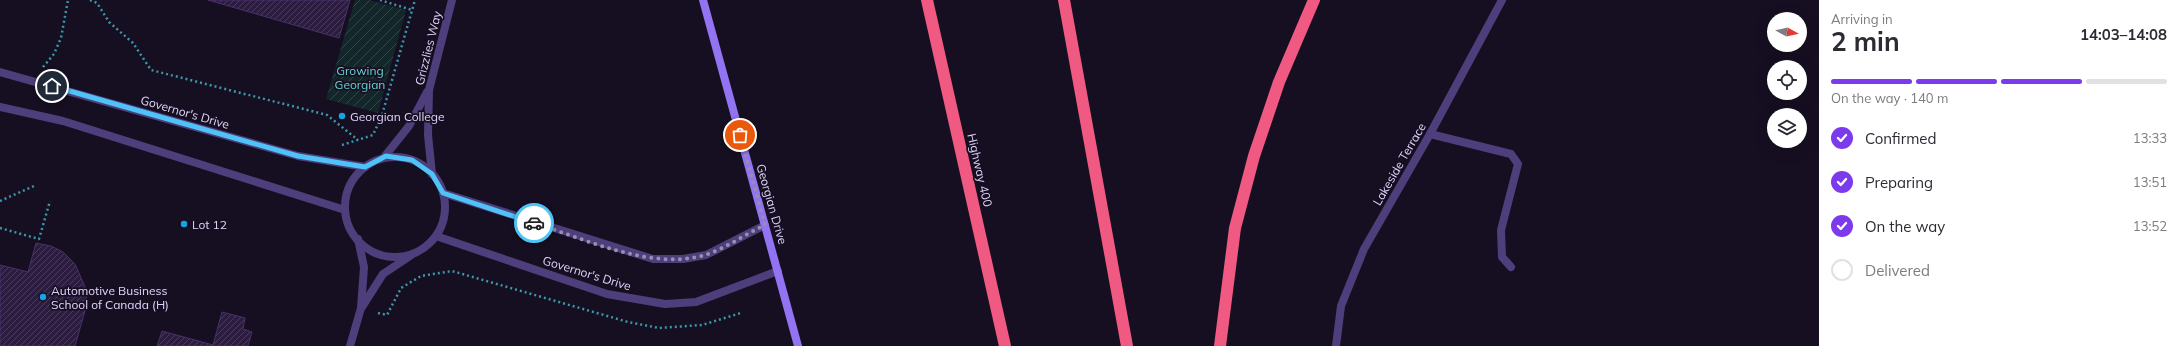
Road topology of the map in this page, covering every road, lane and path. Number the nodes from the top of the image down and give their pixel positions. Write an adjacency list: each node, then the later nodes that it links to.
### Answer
1 (68, 0): 12 (path)
2 (90, 0): 11 (path)
3 (380, 0): 11 (path)
4 (415, 0): 11 (path)
5 (452, 0): 14 (street, Grizzlies Way)
6 (703, 0): 25 (main road, Georgian Drive)
7 (927, 0): 36 (highway, Highway 400)
8 (1064, 0): 37 (highway)
9 (1314, 0): 38 (highway)
10 (1502, 0): 16 (street, Lakeside Terrace)
11 (412, 10)
12 (41, 70)
13 (0, 72): 18 (street, Governor's Drive)
14 (429, 90): 17 (street); 19 (street, Grizzlies Way)
15 (0, 107): 24 (street)
16 (1430, 134): 30 (street); 39 (street, Lakeside Terrace)
17 (386, 156): 18 (street); 19 (street)
18 (365, 167): 24 (street)
19 (432, 174): 21 (street)
20 (34, 186): 22 (path)
21 (443, 193): 25 (street); 27 (street)
22 (0, 201)
23 (50, 201): 26 (path)
24 (345, 210): 28 (street)
25 (765, 225): 31 (main road, Georgian Drive)
26 (0, 228)
27 (436, 236): 29 (street); 31 (street, Governor's Drive)
28 (357, 238): 29 (street); 32 (street)
29 (410, 256): 32 (street)
30 (1511, 267)
31 (778, 271): 35 (main road, Georgian Drive)
32 (361, 308): 33 (path); 34 (street)
33 (741, 313)
34 (350, 346)
35 (798, 346)
36 (1005, 346)
37 (1127, 346)
38 (1220, 346)
39 (1336, 346)

